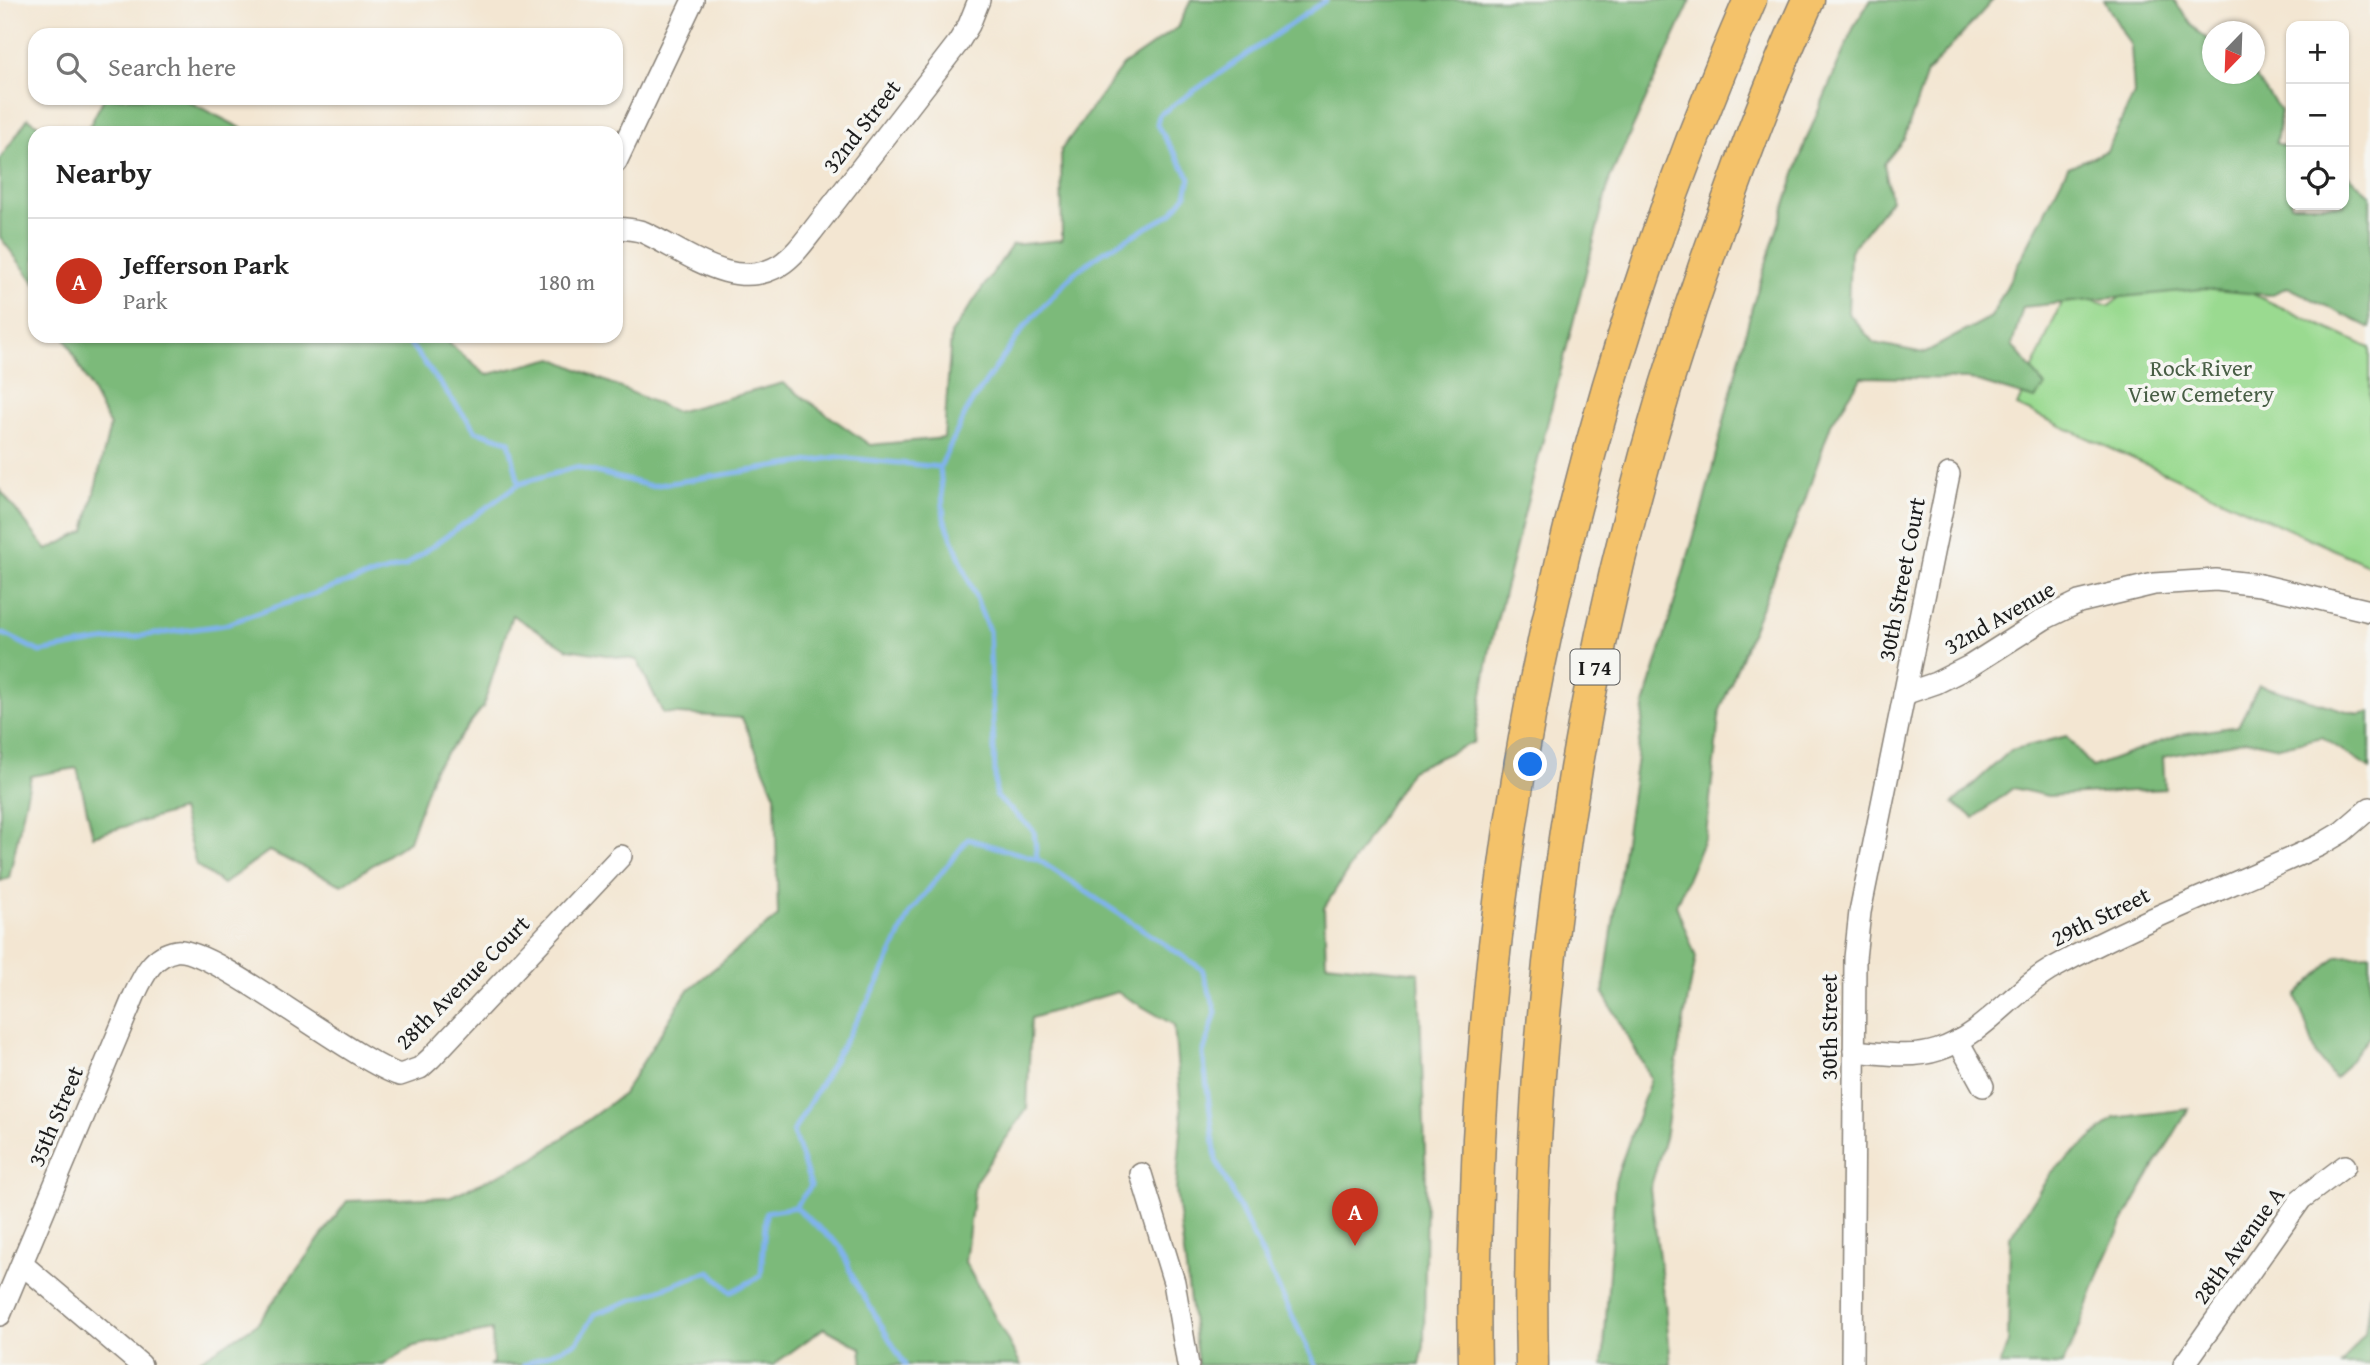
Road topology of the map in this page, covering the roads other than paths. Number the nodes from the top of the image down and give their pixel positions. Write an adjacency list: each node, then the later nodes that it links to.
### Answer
1 (693, 0): 5 (street)
2 (979, 0): 6 (street, 32nd Street)
3 (1750, 0): 22 (highway, I 74)
4 (1808, 0): 23 (highway, I 74)
5 (623, 147)
6 (623, 230)
7 (1949, 474): 9 (street, 30th Street Court)
8 (2370, 611): 9 (street, 32nd Avenue)
9 (1904, 694): 14 (street, 30th Street)
10 (2370, 808): 13 (street, 29th Street)
11 (621, 856): 12 (street, 28th Avenue Court)
12 (176, 951): 18 (street, 35th Street)
13 (1958, 1041): 14 (street, 29th Street); 15 (street)
14 (1854, 1051): 24 (street, 30th Street)
15 (1983, 1086)
16 (2345, 1166): 25 (street, 28th Avenue A)
17 (1141, 1174): 21 (street)
18 (22, 1264): 19 (street, 35th Street); 20 (street)
19 (0, 1315)
20 (141, 1365)
21 (1188, 1365)
22 (1475, 1365)
23 (1532, 1365)
24 (1852, 1365)
25 (2184, 1365)

